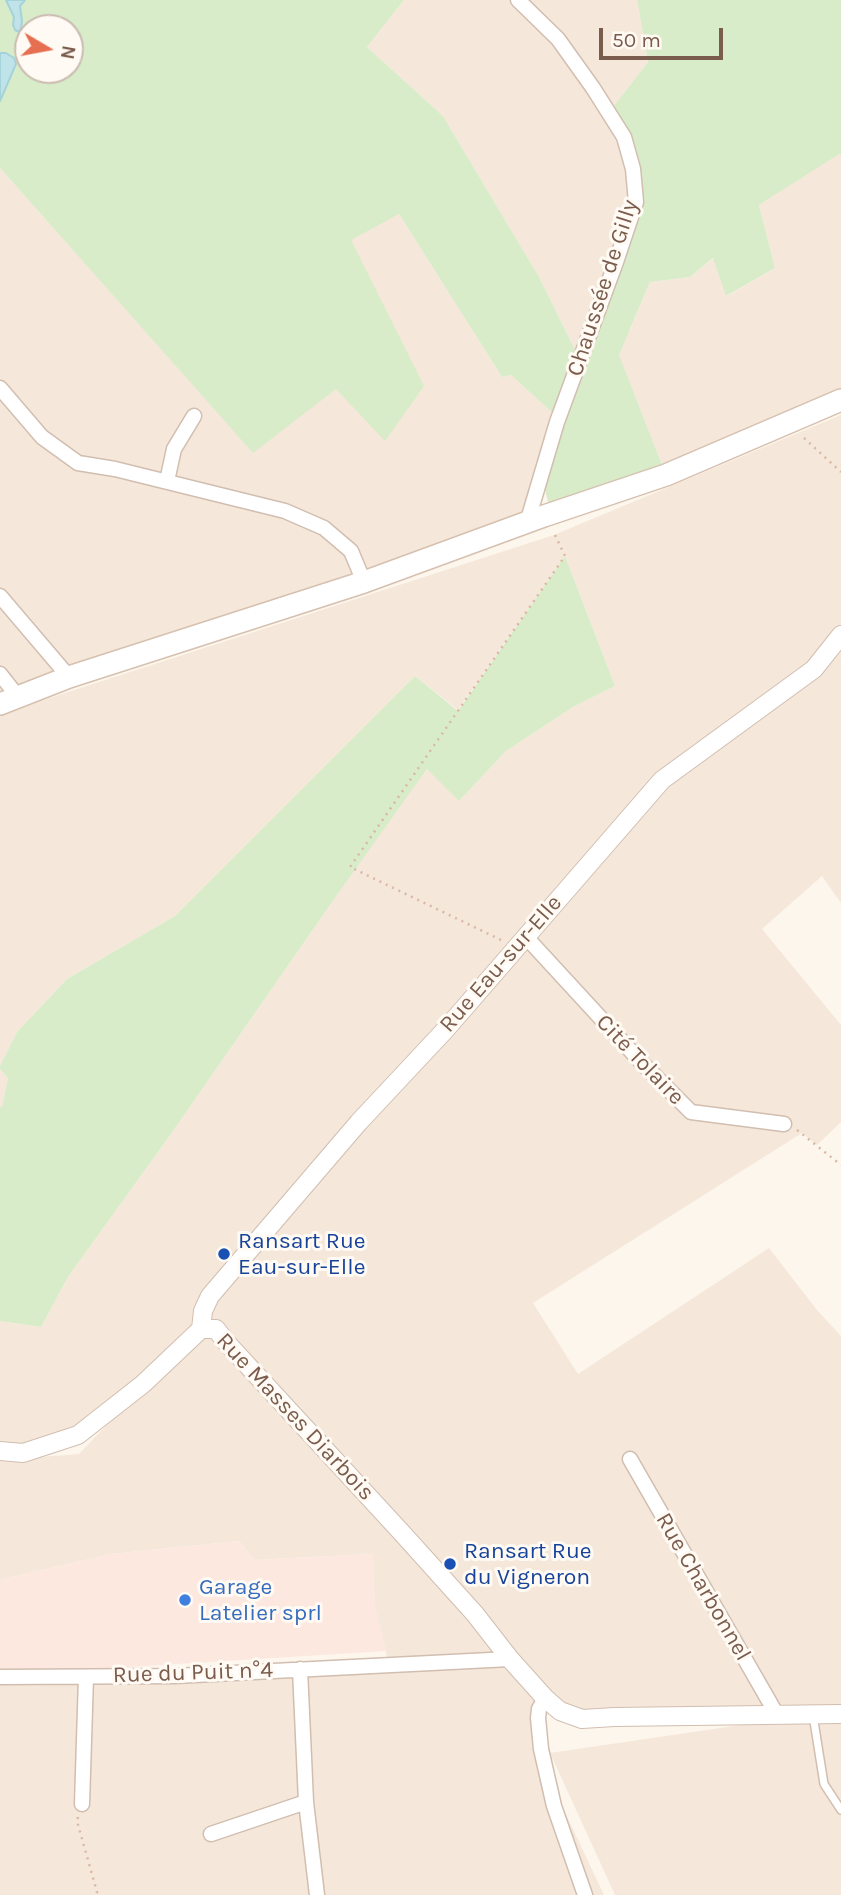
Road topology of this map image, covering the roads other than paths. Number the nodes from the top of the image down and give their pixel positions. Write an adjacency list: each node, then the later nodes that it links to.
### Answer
1 (518, 0): 6 (street, Chaussée de Gilly)
2 (0, 388): 5 (street)
3 (841, 400): 6 (main road)
4 (194, 416): 5 (street)
5 (167, 481): 7 (street)
6 (536, 519): 7 (main road)
7 (364, 582): 11 (main road)
8 (0, 596): 11 (street)
9 (841, 635): 13 (street, Rue Eau-sur-Elle)
10 (0, 674): 12 (street)
11 (69, 677): 12 (main road)
12 (9, 700)
13 (521, 942): 14 (street, Cité Tolaire); 15 (street, Rue Eau-sur-Elle)
14 (785, 1124)
15 (201, 1329): 16 (street, Rue Masses Diarbois); 18 (street, Rue Masses Diarbois)
16 (0, 1451)
17 (630, 1458): 25 (street, Rue Charbonnel)
18 (510, 1659): 19 (street, Rue du Puit n°4); 22 (street, Rue Masses Diarbois)
19 (300, 1669): 21 (street, Rue du Puit n°4); 26 (street, Rue du Puit n°4)
20 (0, 1677): 21 (street, Rue du Puit n°4)
21 (86, 1677): 27 (street, Rue du Puit n°4)
22 (545, 1698): 25 (street); 31 (street)
23 (813, 1714): 24 (street); 25 (street); 28 (lane)
24 (841, 1714)
25 (777, 1715)
26 (306, 1802): 29 (street); 30 (street, Rue du Puit n°4)
27 (82, 1804)
28 (841, 1810)
29 (211, 1834)
30 (317, 1895)
31 (585, 1895)

